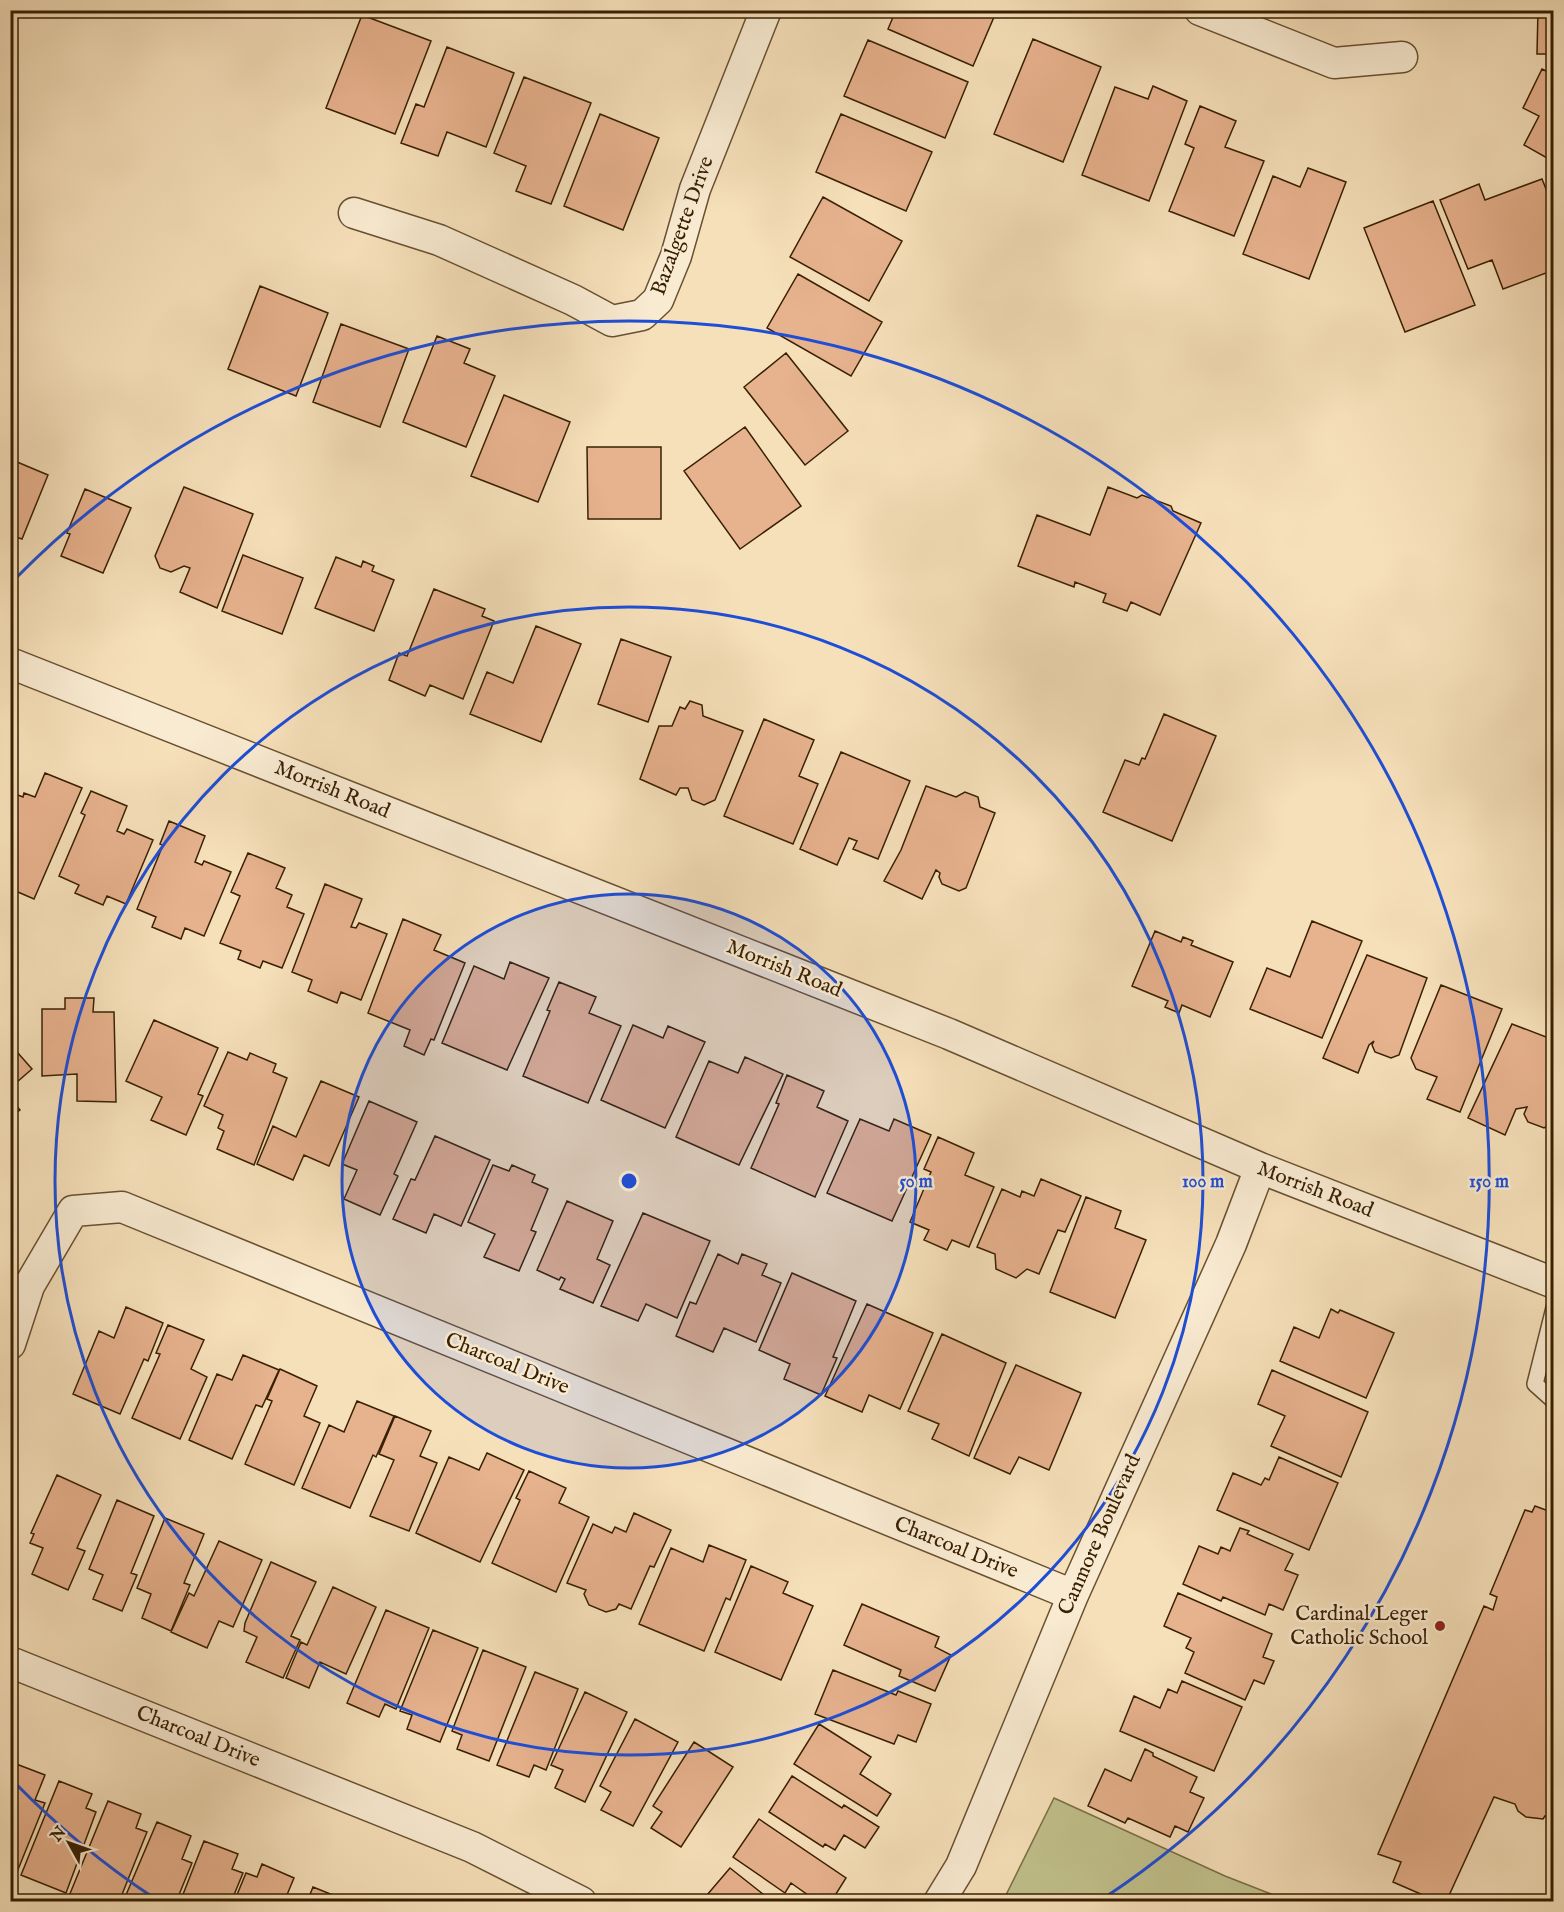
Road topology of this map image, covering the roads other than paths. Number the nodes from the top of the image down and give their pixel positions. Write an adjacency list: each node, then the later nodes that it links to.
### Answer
1 (766, 10): 4 (street, Bazalgette Drive)
2 (1200, 10): 3 (street)
3 (1401, 57)
4 (354, 213)
5 (10, 663): 6 (street, Morrish Road)
6 (1260, 1168): 7 (street, Morrish Road); 11 (street, Canmore Boulevard)
7 (1554, 1282)
8 (1554, 1308): 10 (lane)
9 (10, 1344): 11 (street, Charcoal Drive)
10 (1554, 1401)
11 (1073, 1595): 14 (street, Canmore Boulevard)
12 (10, 1662): 13 (street, Charcoal Drive)
13 (581, 1902)
14 (939, 1902)

